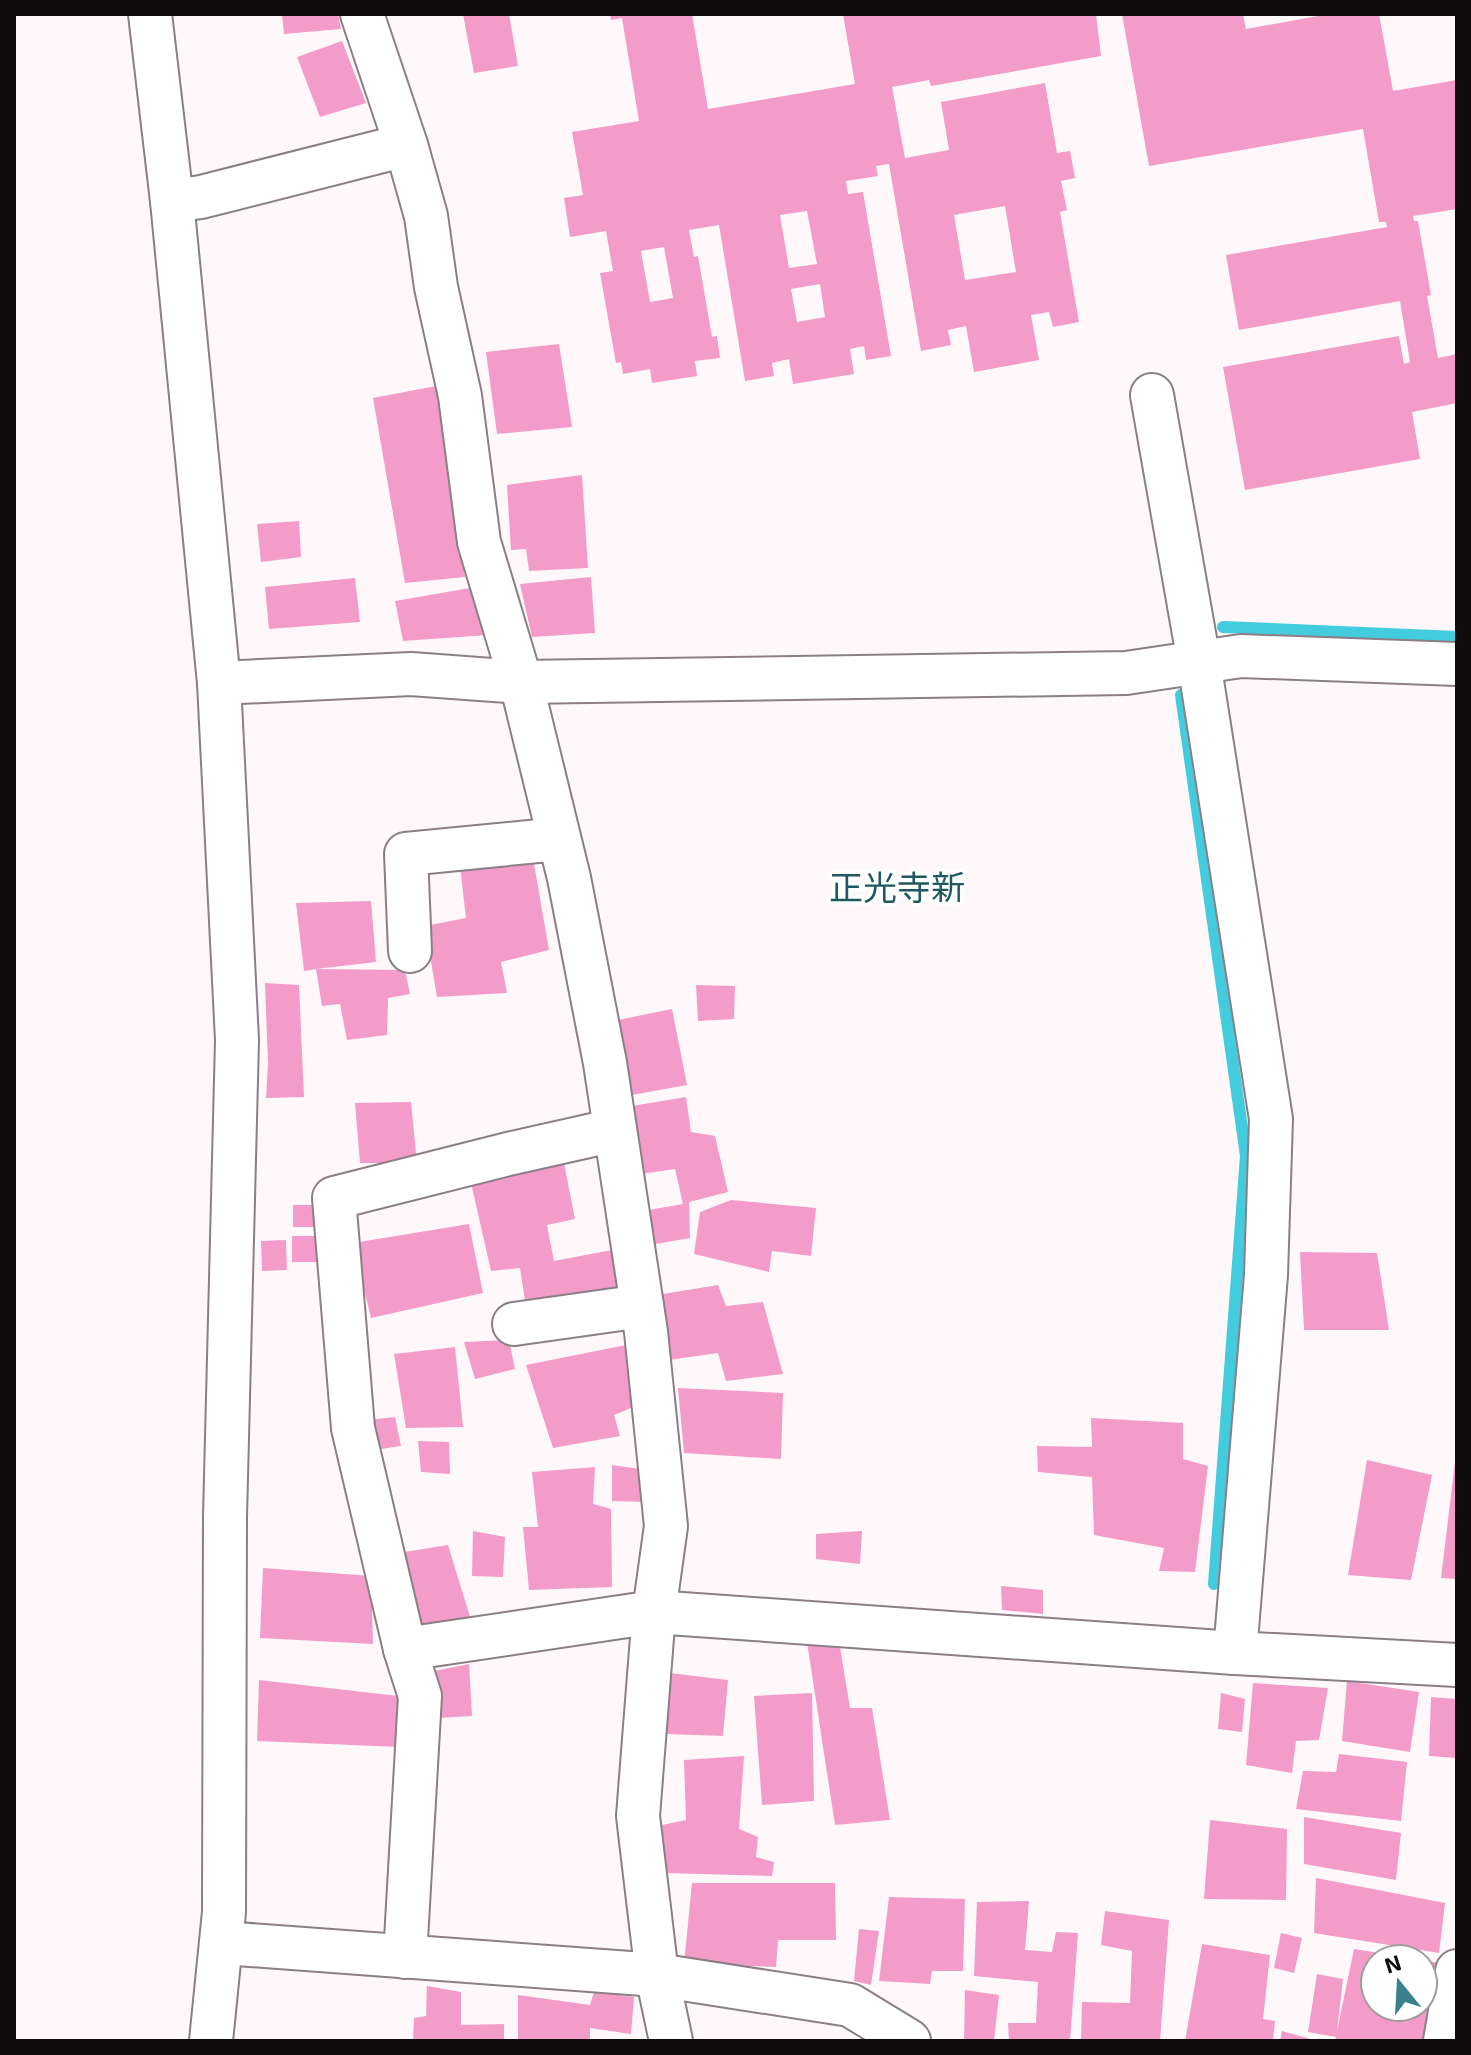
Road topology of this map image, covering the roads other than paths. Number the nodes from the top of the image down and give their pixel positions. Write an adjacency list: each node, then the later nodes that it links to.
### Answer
1 (150, 14): 4 (street)
2 (362, 14): 3 (street)
3 (406, 145): 4 (street); 8 (street)
4 (172, 201): 9 (street)
5 (1152, 395): 6 (street)
6 (1199, 662): 7 (street); 8 (street); 17 (street)
7 (1457, 664)
8 (521, 682): 9 (street); 10 (street)
9 (219, 683): 19 (street)
10 (559, 839): 11 (street); 12 (street)
11 (410, 951)
12 (615, 1130): 13 (street); 16 (street)
13 (642, 1306): 14 (street); 15 (street)
14 (514, 1324)
15 (654, 1612): 16 (street); 17 (street); 22 (street)
16 (405, 1649): 20 (street)
17 (1235, 1653): 18 (street)
18 (1457, 1665)
19 (223, 1943): 20 (street); 23 (street)
20 (405, 1957): 22 (street)
21 (1457, 1971): 26 (street)
22 (657, 1975): 24 (street); 25 (street)
23 (211, 2041)
24 (671, 2041)
25 (909, 2041)
26 (1445, 2041)

